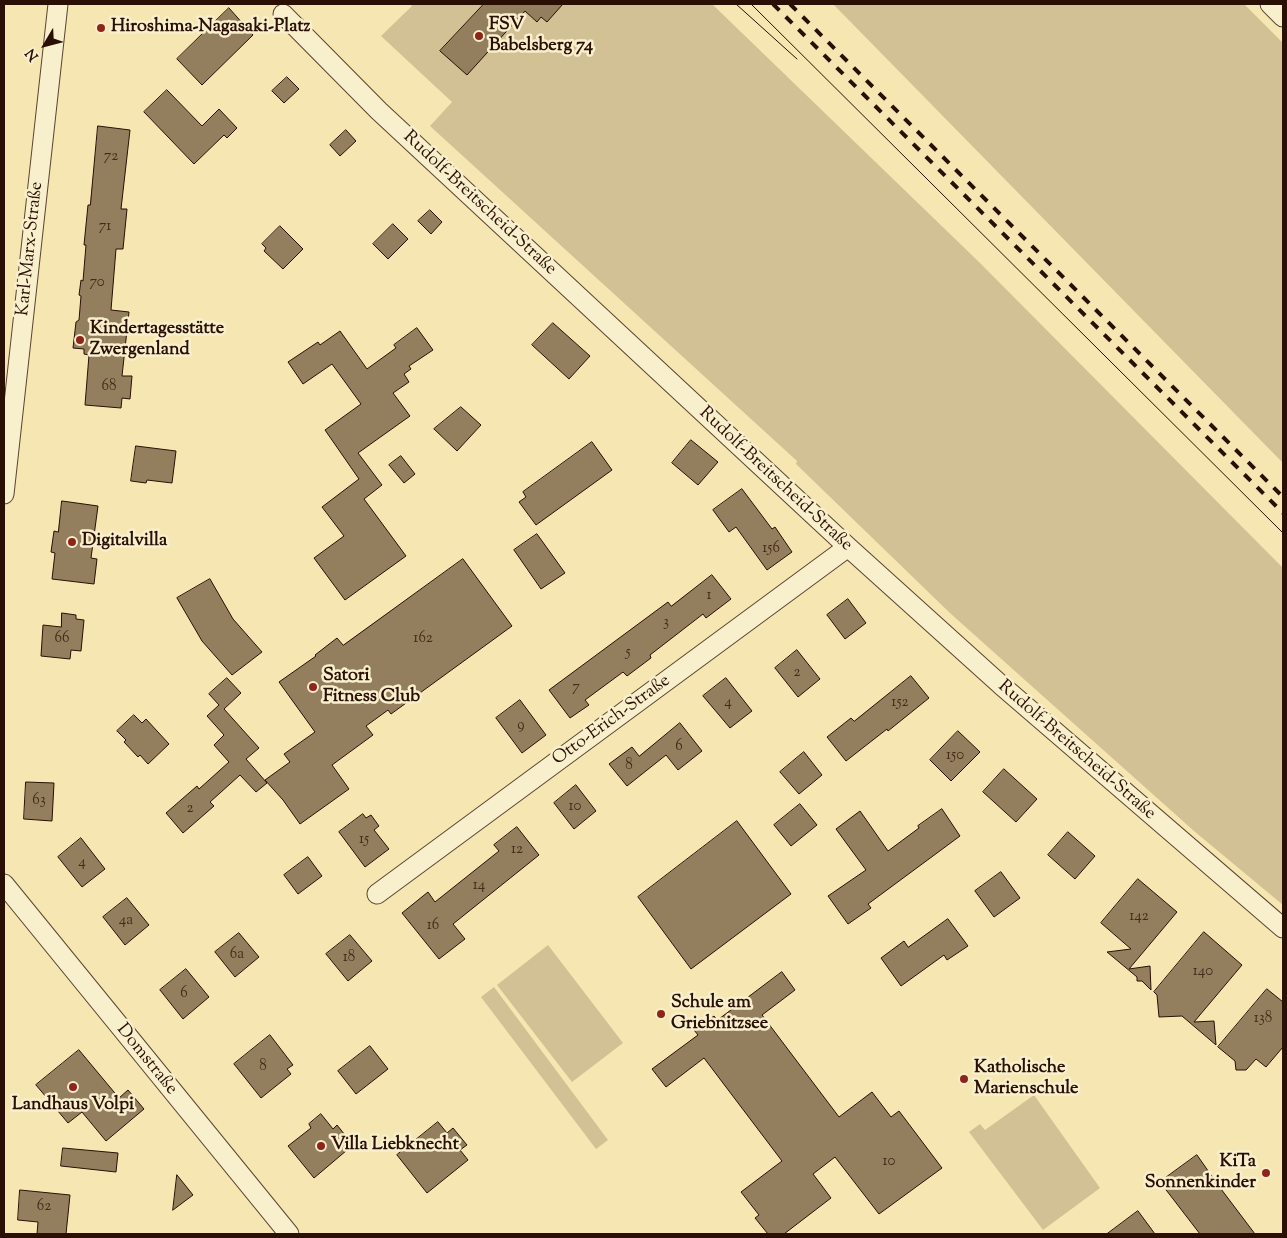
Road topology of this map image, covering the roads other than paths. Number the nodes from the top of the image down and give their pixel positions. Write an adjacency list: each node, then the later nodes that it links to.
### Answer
1 (58, 4): 5 (street, Karl-Marx-Straße)
2 (1270, 4): 4 (street)
3 (283, 14): 7 (street, Rudolf-Breitscheid-Straße)
4 (1283, 17)
5 (4, 488): 6 (street, Karl-Marx-Straße)
6 (4, 494)
7 (848, 548): 9 (street, Otto-Erich-Straße); 10 (street, Rudolf-Breitscheid-Straße)
8 (4, 884): 11 (street, Domstraße)
9 (377, 894)
10 (1283, 928)
11 (289, 1234)

